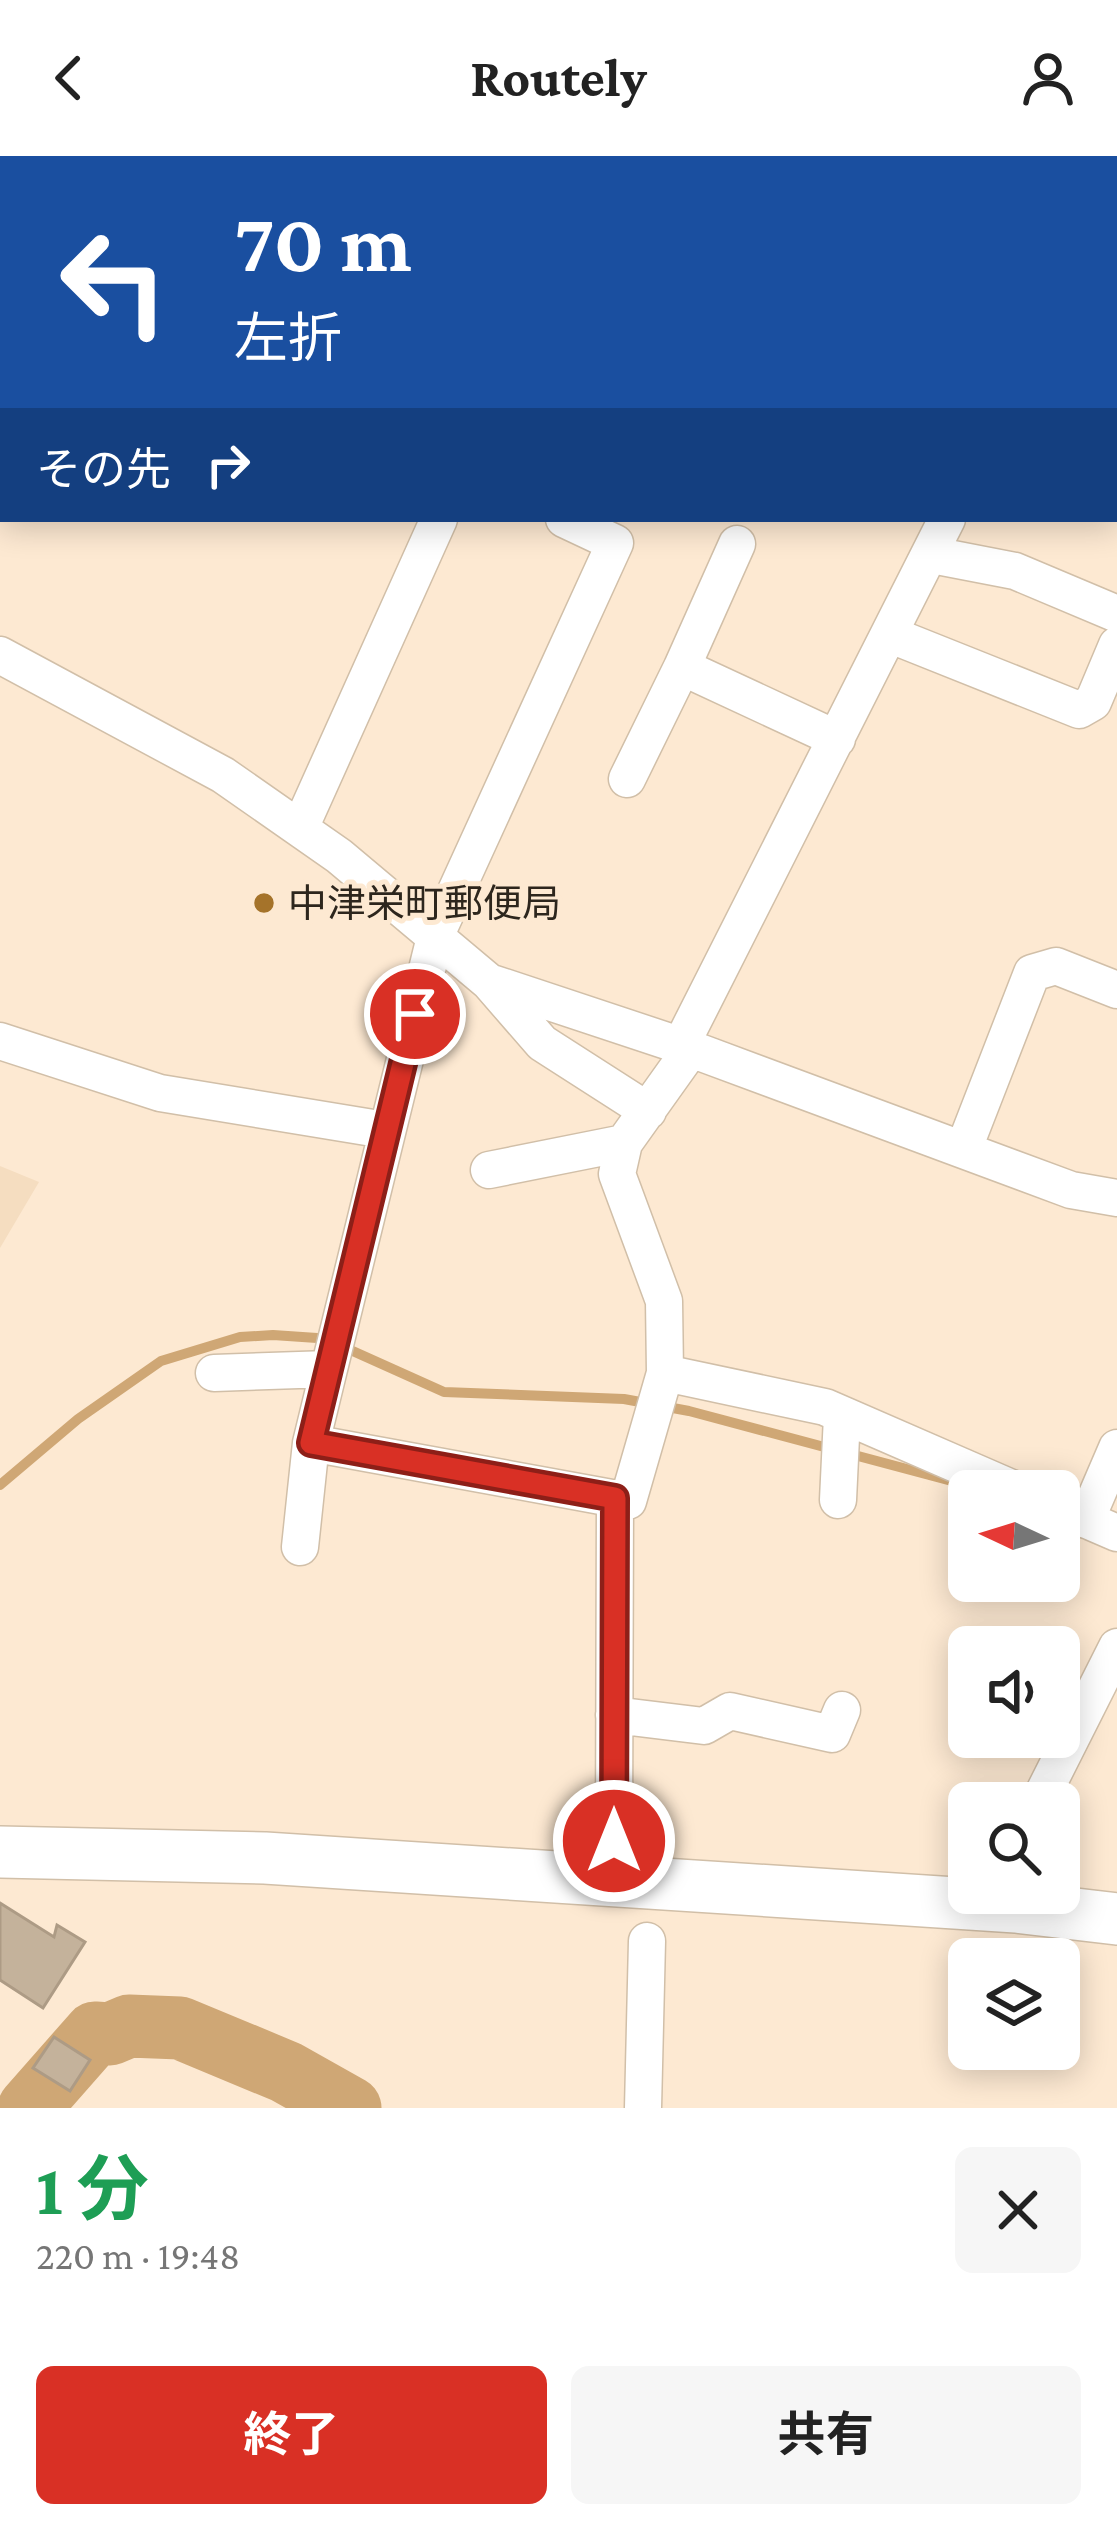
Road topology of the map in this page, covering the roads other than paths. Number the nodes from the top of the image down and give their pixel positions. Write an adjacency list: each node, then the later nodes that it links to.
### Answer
1 (438, 522): 13 (street)
2 (570, 522): 14 (street)
3 (946, 522): 5 (street)
4 (737, 544): 10 (street)
5 (932, 556): 6 (street); 7 (street)
6 (1117, 614)
7 (890, 635): 8 (street); 11 (street)
8 (1117, 645)
9 (0, 655): 13 (street)
10 (682, 667): 11 (street); 12 (street)
11 (838, 739): 18 (street)
12 (627, 779)
13 (300, 828): 14 (street)
14 (435, 937): 15 (street); 20 (street)
15 (490, 982): 18 (street); 19 (street)
16 (1117, 990): 22 (street)
17 (0, 1041): 20 (street)
18 (686, 1047): 19 (street); 22 (street)
19 (648, 1111): 21 (street)
20 (385, 1130): 25 (street)
21 (624, 1144): 23 (street); 27 (street)
22 (964, 1148): 24 (street)
23 (490, 1171)
24 (1117, 1198)
25 (329, 1369): 26 (street); 29 (street)
26 (214, 1372)
27 (665, 1372): 28 (street); 32 (street)
28 (842, 1416): 31 (street); 33 (street)
29 (311, 1443): 32 (street); 35 (street)
30 (1117, 1448): 34 (street)
31 (969, 1470)
32 (615, 1498): 38 (street)
33 (838, 1500)
34 (1087, 1520)
35 (300, 1547)
36 (1117, 1647): 39 (street)
37 (842, 1710): 38 (street)
38 (614, 1715): 40 (street)
39 (1049, 1782)
40 (614, 1841)
41 (0, 1852): 42 (street)
42 (1117, 1919)
43 (647, 1941): 44 (street)
44 (643, 2108)

